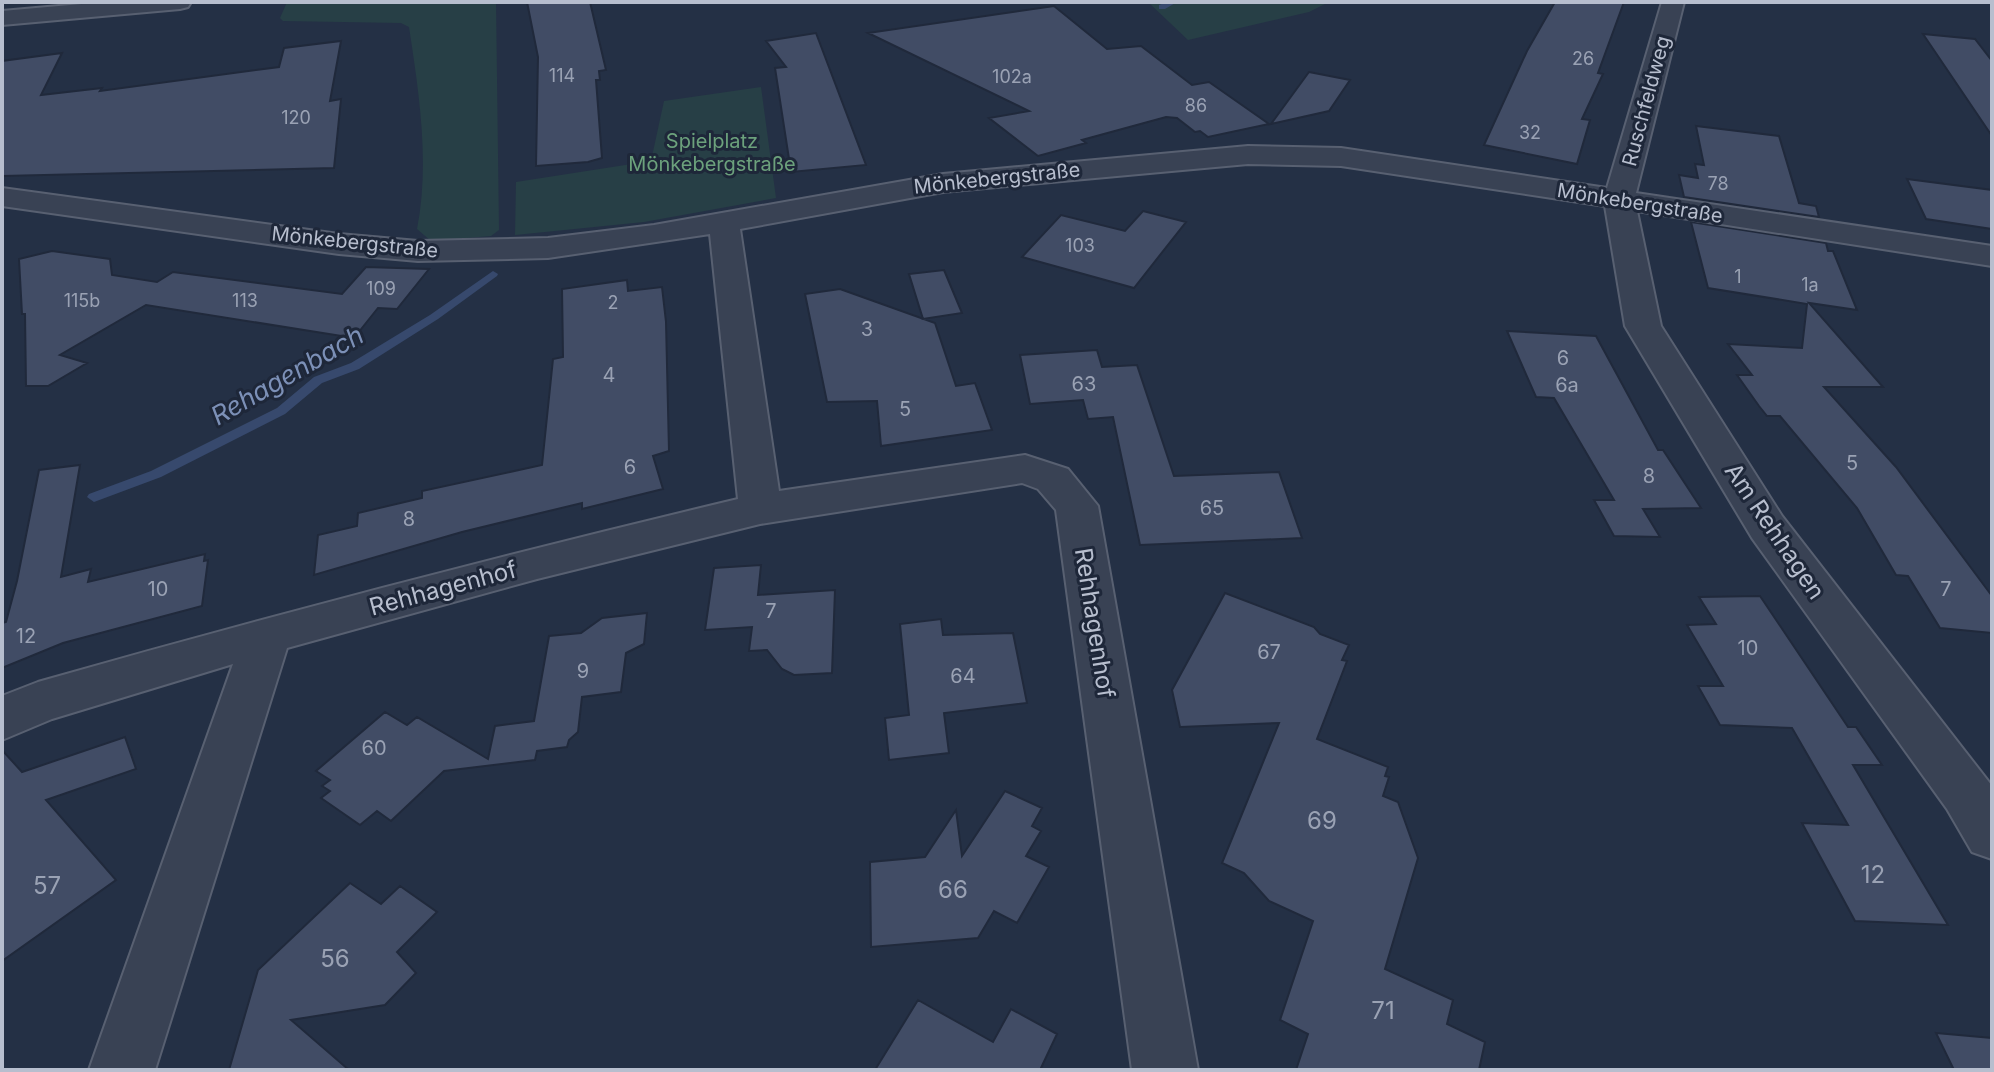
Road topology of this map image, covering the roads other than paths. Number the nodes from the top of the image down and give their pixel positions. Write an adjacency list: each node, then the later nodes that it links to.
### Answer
1 (180, 2): 3 (street)
2 (1673, 2): 5 (street, Ruschfeldweg)
3 (2, 18)
4 (2, 197): 6 (street, Mönkebergstraße)
5 (1619, 200): 6 (street, Mönkebergstraße); 7 (street, Mönkebergstraße); 11 (street, Am Rehhagen)
6 (723, 223): 8 (street)
7 (1992, 256)
8 (760, 509): 9 (street, Rehhagenhof); 13 (street, Rehhagenhof)
9 (267, 635): 10 (street, Rehhagenhof); 12 (street)
10 (2, 719)
11 (1992, 834)
12 (122, 1070)
13 (1165, 1070)

